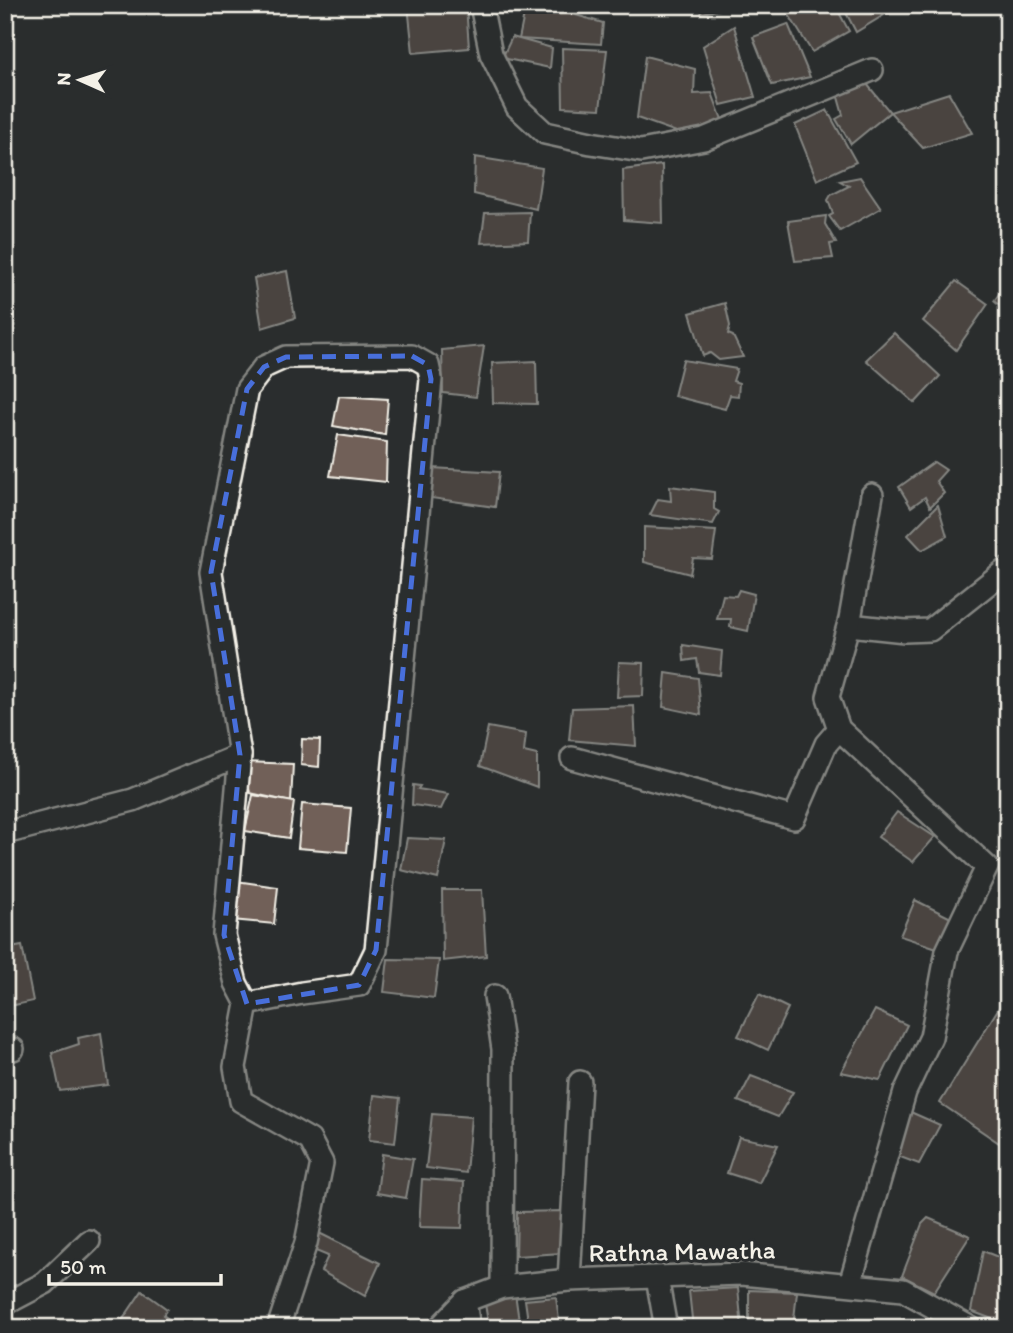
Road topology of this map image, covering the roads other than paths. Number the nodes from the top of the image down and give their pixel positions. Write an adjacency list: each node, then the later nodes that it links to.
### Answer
1 (481, 5): 2 (street)
2 (872, 69)
3 (872, 495): 5 (street)
4 (1008, 568): 5 (street)
5 (849, 625): 6 (street)
6 (839, 729): 8 (street); 16 (street)
7 (240, 755): 9 (street); 11 (street); 11 (street)
8 (572, 758)
9 (5, 833)
10 (495, 996): 17 (street)
11 (247, 1004): 20 (street)
12 (580, 1082): 15 (street)
13 (89, 1241): 19 (street)
14 (657, 1278): 15 (street, Rathna Mawatha); 16 (street, Rathna Mawatha); 23 (street)
15 (569, 1280): 17 (street, Rathna Mawatha)
16 (850, 1284): 24 (street, Rathna Mawatha)
17 (502, 1287): 18 (street, Rathna Mawatha)
18 (465, 1301): 21 (street, Rathna Mawatha); 22 (street)
19 (5, 1304)
20 (278, 1328)
21 (439, 1328)
22 (469, 1328)
23 (666, 1328)
24 (971, 1328)

